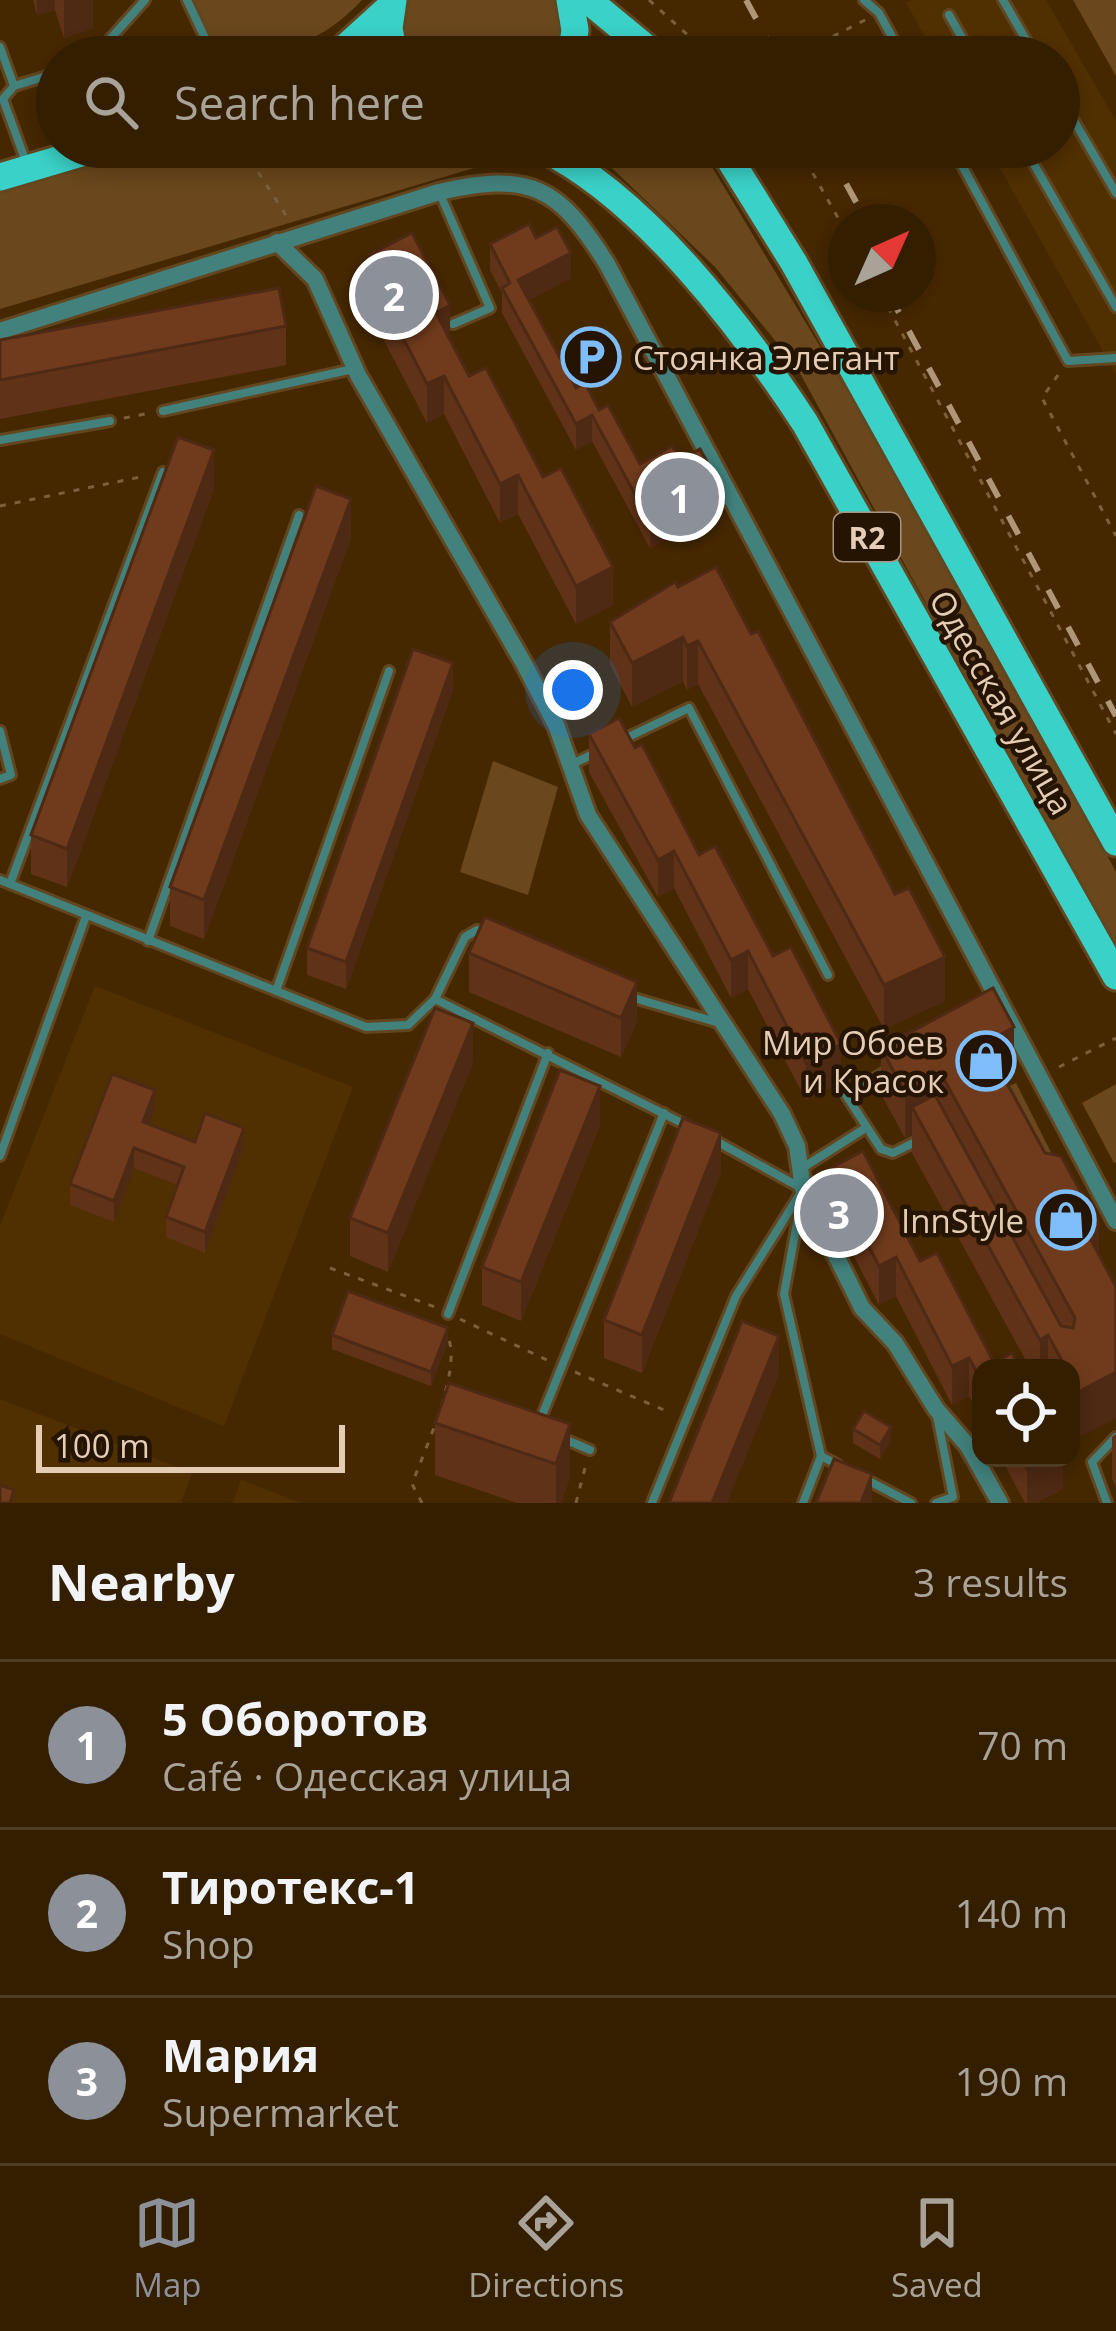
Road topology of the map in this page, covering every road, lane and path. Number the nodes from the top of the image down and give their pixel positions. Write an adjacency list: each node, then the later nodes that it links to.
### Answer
1 (146, 0): 11 (lane)
2 (187, 0): 12 (lane)
3 (570, 0): 15 (main road)
4 (588, 0): 16 (main road)
5 (650, 0): 17 (path)
6 (864, 0): 9 (lane)
7 (1003, 0): 21 (lane)
8 (393, 3): 13 (main road); 14 (main road)
9 (879, 13): 18 (path); 19 (lane)
10 (949, 15): 20 (lane)
11 (113, 36)
12 (204, 36)
13 (358, 36)
14 (394, 36)
15 (574, 36)
16 (632, 36)
17 (689, 36)
18 (835, 36)
19 (892, 36)
20 (961, 36)
21 (1024, 36)
22 (0, 47): 24 (lane)
23 (36, 79): 24 (lane)
24 (14, 86): 25 (lane)
25 (1, 100): 35 (lane)
26 (1080, 131): 38 (lane)
27 (36, 167): 35 (main road)
28 (256, 168): 41 (path)
29 (550, 168): 39 (street)
30 (573, 168): 68 (main road, Одесская улица / R2)
31 (735, 168): 62 (main road, Одесская улица / R2)
32 (810, 168): 40 (path)
33 (963, 168): 48 (lane)
34 (1036, 168): 43 (lane)
35 (28, 169): 36 (main road)
36 (0, 177)
37 (439, 192): 39 (street); 42 (street); 45 (lane)
38 (1116, 193)
39 (554, 196): 72 (street)
40 (830, 204)
41 (289, 220)
42 (277, 242): 46 (street); 49 (street)
43 (1116, 307)
44 (890, 312): 59 (path)
45 (453, 324)
46 (0, 331)
47 (1116, 358): 48 (lane)
48 (1068, 361): 56 (path)
49 (355, 369): 50 (lane); 60 (street)
50 (164, 411): 51 (path)
51 (110, 421): 52 (lane)
52 (0, 440)
53 (163, 472): 54 (path); 63 (lane)
54 (0, 506)
55 (299, 515): 66 (lane)
56 (1116, 536)
57 (389, 671): 70 (lane)
58 (0, 730): 61 (lane)
59 (1116, 734)
60 (572, 764): 67 (lane); 74 (street)
61 (0, 779)
62 (1116, 842)
63 (5, 882): 64 (lane)
64 (86, 916): 66 (lane); 82 (lane)
65 (499, 940): 71 (lane)
66 (148, 941): 70 (lane)
67 (828, 975)
68 (1116, 976)
69 (608, 987): 74 (lane)
70 (276, 991): 71 (lane)
71 (435, 999): 76 (lane)
72 (1001, 1005): 73 (lane); 78 (street)
73 (981, 1016)
74 (727, 1024): 83 (street)
75 (1116, 1037): 78 (path)
76 (548, 1053): 79 (lane); 87 (lane)
77 (904, 1061): 80 (lane)
78 (1039, 1077): 85 (street)
79 (664, 1113): 84 (lane); 89 (lane)
80 (864, 1129): 81 (lane); 83 (lane)
81 (938, 1131)
82 (0, 1156)
83 (803, 1167): 84 (street)
84 (803, 1189): 90 (street); 92 (lane); 96 (lane)
85 (1116, 1221)
86 (330, 1268): 87 (path)
87 (448, 1314): 89 (path)
88 (445, 1329): 97 (path)
89 (561, 1367): 92 (path); 93 (lane)
90 (936, 1408): 102 (lane); 103 (street)
91 (519, 1420): 93 (lane)
92 (690, 1421): 99 (lane)
93 (538, 1427): 95 (lane)
94 (1116, 1437): 104 (lane)
95 (590, 1450): 98 (path)
96 (821, 1456): 100 (lane); 101 (lane)
97 (422, 1503)
98 (575, 1503)
99 (652, 1503)
100 (803, 1503)
101 (911, 1503)
102 (936, 1503)
103 (1000, 1503)
104 (1107, 1503)

